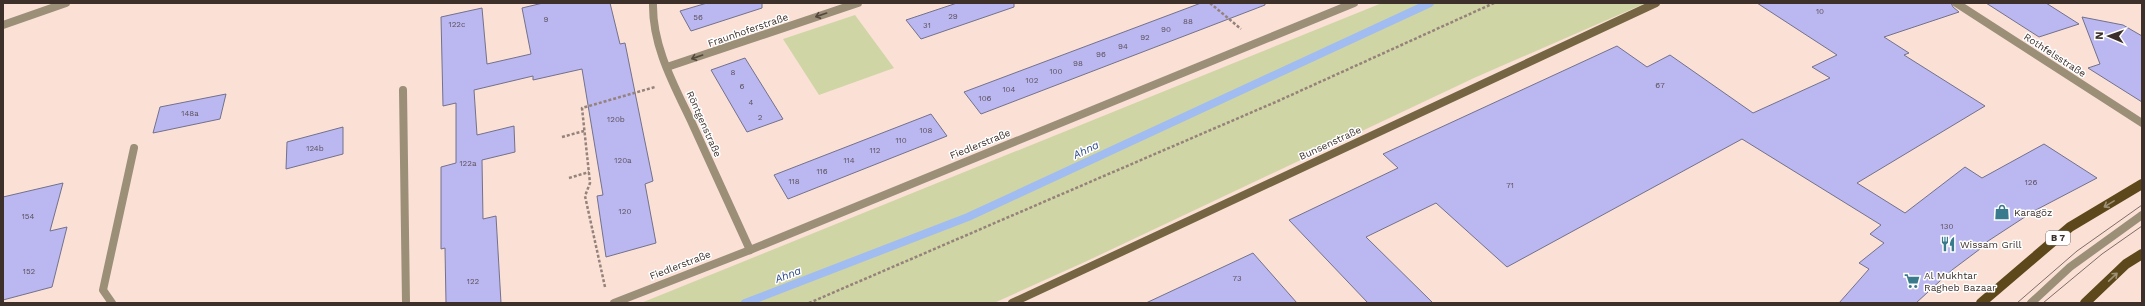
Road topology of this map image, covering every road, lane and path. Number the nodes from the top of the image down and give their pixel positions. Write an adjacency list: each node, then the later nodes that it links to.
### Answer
1 (66, 3): 9 (street)
2 (653, 3): 11 (street, Röntgenstraße)
3 (858, 3): 11 (street, Fraunhoferstraße, one-way to 11)
4 (1210, 3): 10 (path)
5 (1354, 3): 10 (street, Fiedlerstraße)
6 (1494, 3): 28 (path)
7 (1656, 3): 29 (street, Bunsenstraße)
8 (1956, 3): 14 (street, Rothfelsstraße)
9 (3, 25)
10 (1257, 43): 22 (street, Fiedlerstraße)
11 (667, 67): 12 (street, Röntgenstraße)
12 (673, 81): 15 (path); 22 (street, Röntgenstraße)
13 (403, 90): 26 (street)
14 (2142, 123)
15 (584, 131): 16 (path); 18 (path)
16 (562, 137)
17 (134, 148): 25 (street)
18 (589, 172): 19 (path); 24 (path)
19 (569, 178)
20 (2142, 184): 30 (main road, B 7, one-way to 30)
21 (2142, 215): 31 (street)
22 (750, 250): 27 (street, Fiedlerstraße)
23 (2142, 254): 32 (main road, one-way to 23)
24 (605, 288)
25 (112, 303)
26 (406, 303)
27 (614, 303)
28 (810, 303)
29 (1012, 303)
30 (1981, 303)
31 (2031, 303)
32 (2085, 303)

